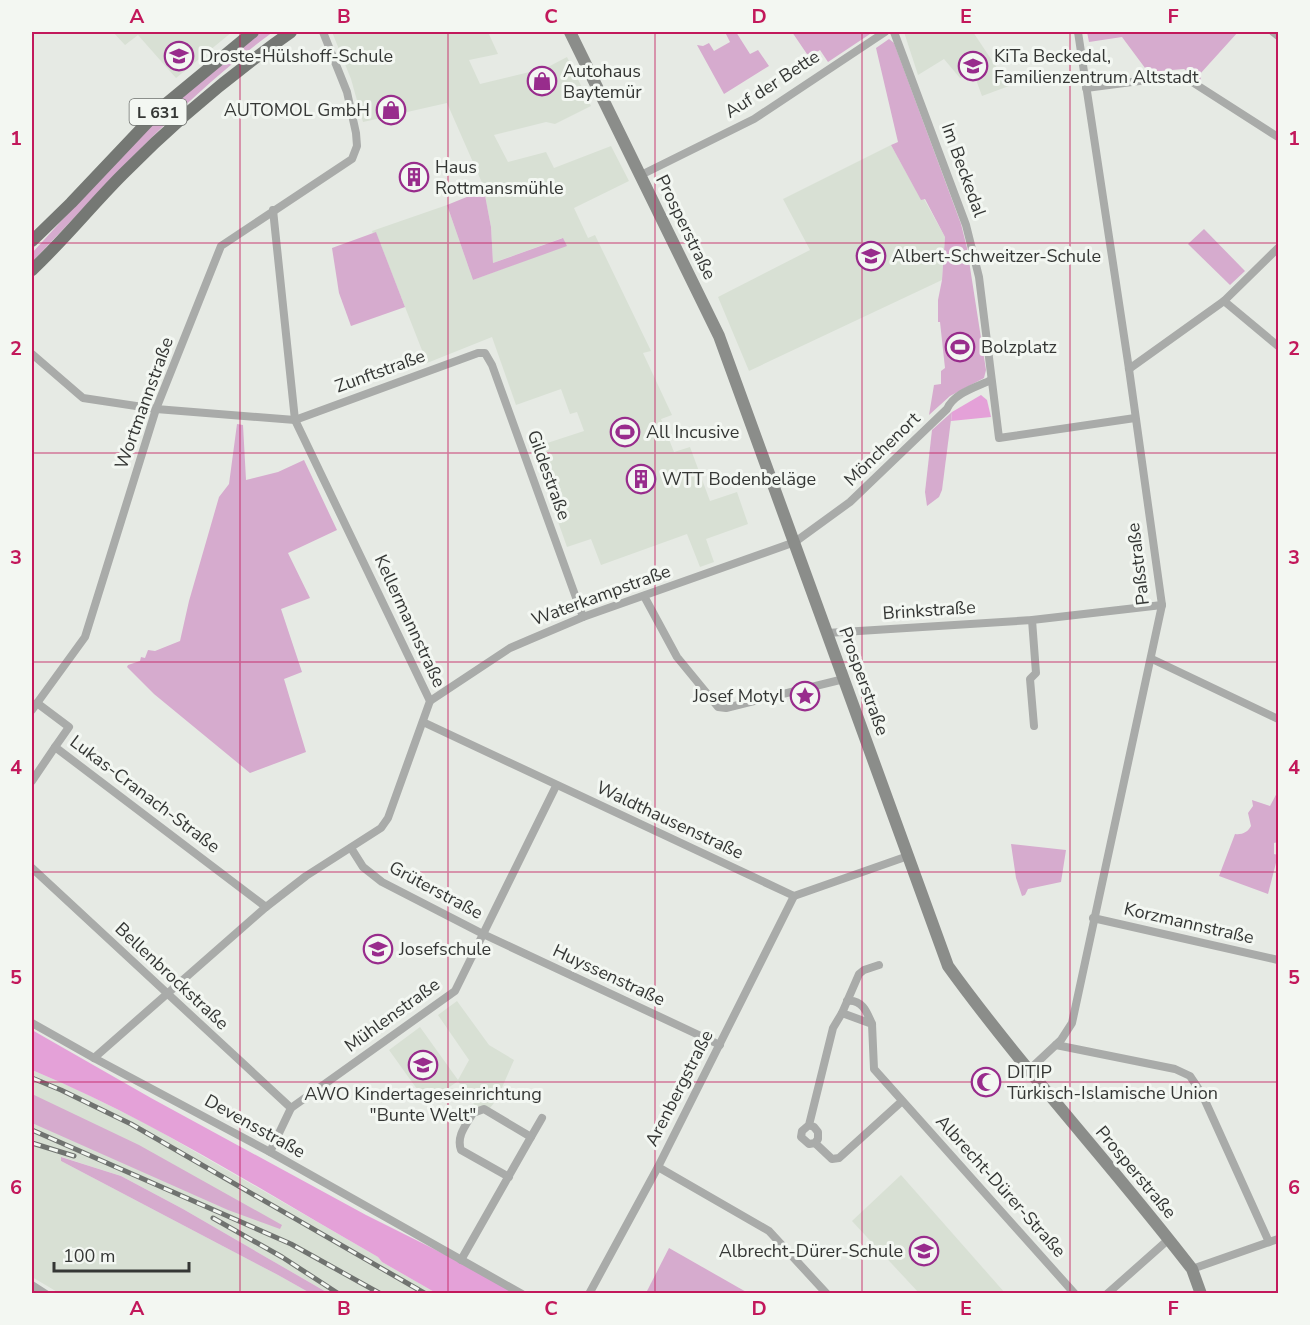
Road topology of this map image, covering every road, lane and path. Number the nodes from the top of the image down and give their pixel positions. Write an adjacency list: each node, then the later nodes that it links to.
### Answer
1 (253, 32): 14 (main road, L 631)
2 (291, 32): 16 (main road, L 631)
3 (323, 32): 13 (street, Wortmannstraße)
4 (570, 32): 12 (main road, Prosperstraße)
5 (885, 32): 12 (street, Auf der Bette)
6 (894, 32): 22 (street, Im Beckedal)
7 (1078, 32): 10 (street, Paßstraße)
8 (1273, 32): 9 (street)
9 (1278, 36)
10 (1086, 88): 11 (street); 21 (street, Paßstraße)
11 (1278, 137)
12 (641, 175): 26 (main road, Prosperstraße)
13 (273, 210): 23 (street, Wortmannstraße); 25 (street, Kellermannstraße)
14 (32, 241)
15 (1278, 249): 17 (street)
16 (32, 270)
17 (1224, 302): 18 (street); 21 (street)
18 (1278, 346)
19 (478, 353): 25 (street, Zunftstraße); 29 (street, Gildestraße)
20 (32, 354): 23 (street)
21 (1129, 369): 24 (street, Paßstraße)
22 (991, 380): 24 (street, Im Beckedal); 26 (street, Mönchenort)
23 (156, 409): 25 (street); 35 (street, Wortmannstraße)
24 (1135, 418): 28 (street, Paßstraße)
25 (295, 420): 34 (street, Kellermannstraße)
26 (795, 542): 27 (street, Waterkampstraße); 31 (main road, Prosperstraße)
27 (645, 596): 29 (street, Waterkampstraße); 33 (street)
28 (1162, 605): 30 (street, Brinkstraße); 32 (street, Paßstraße)
29 (583, 617): 34 (street, Waterkampstraße)
30 (1032, 620): 31 (street, Brinkstraße); 38 (street)
31 (827, 633): 33 (main road, Prosperstraße)
32 (1152, 659): 36 (street); 47 (street, Paßstraße)
33 (844, 679): 43 (main road, Prosperstraße)
34 (430, 701): 37 (street, Kellermannstraße)
35 (34, 706): 39 (street, Lukas-Cranach-Straße)
36 (1278, 719)
37 (423, 723): 41 (street, Waldthausenstraße); 42 (street, Kellermannstraße)
38 (1034, 726)
39 (55, 747): 40 (street); 46 (street, Lukas-Cranach-Straße)
40 (32, 781)
41 (556, 786): 45 (street, Waldthausenstraße); 48 (street, Mühlenstraße)
42 (351, 848): 46 (street, Kellermannstraße); 48 (street, Grüterstraße)
43 (908, 856): 45 (street); 59 (main road, Prosperstraße)
44 (32, 868): 51 (street, Bellenbrockstraße)
45 (794, 896): 56 (street, Arenbergstraße)
46 (266, 907): 51 (street, Kellermannstraße)
47 (1093, 918): 49 (street, Korzmannstraße); 57 (street, Paßstraße)
48 (483, 934): 56 (street, Huyssenstraße); 61 (street, Mühlenstraße)
49 (1278, 960)
50 (879, 965): 52 (street)
51 (167, 994): 58 (street, Kellermannstraße); 61 (street, Bellenbrockstraße)
52 (847, 1001): 53 (street); 55 (street)
53 (842, 1013): 55 (street); 63 (street)
54 (32, 1023): 58 (street, Devensstraße)
55 (872, 1024): 60 (street, Albrecht-Dürer-Straße)
56 (720, 1045): 67 (street, Arenbergstraße)
57 (1056, 1045): 59 (street, Paßstraße); 71 (street)
58 (94, 1058): 66 (street, Devensstraße)
59 (1029, 1070): 69 (main road, Prosperstraße)
60 (901, 1102): 65 (street); 79 (street, Albrecht-Dürer-Straße)
61 (291, 1108): 66 (street, Mühlenstraße)
62 (542, 1118): 64 (street)
63 (809, 1125): 65 (street); 65 (street)
64 (531, 1137): 68 (street); 68 (street)
65 (815, 1143)
66 (270, 1152): 72 (street, Devensstraße)
67 (658, 1167): 77 (street, Arenbergstraße); 78 (street)
68 (509, 1177): 72 (street)
69 (1169, 1239): 73 (main road, Prosperstraße); 80 (street)
70 (1278, 1239): 71 (street)
71 (1269, 1242): 73 (street)
72 (461, 1260): 76 (street, Devensstraße)
73 (1192, 1269): 81 (main road, Prosperstraße)
74 (32, 1285): 75 (street)
75 (46, 1293)
76 (522, 1293)
77 (589, 1293)
78 (827, 1293)
79 (1075, 1293)
80 (1107, 1293)
81 (1201, 1293)

